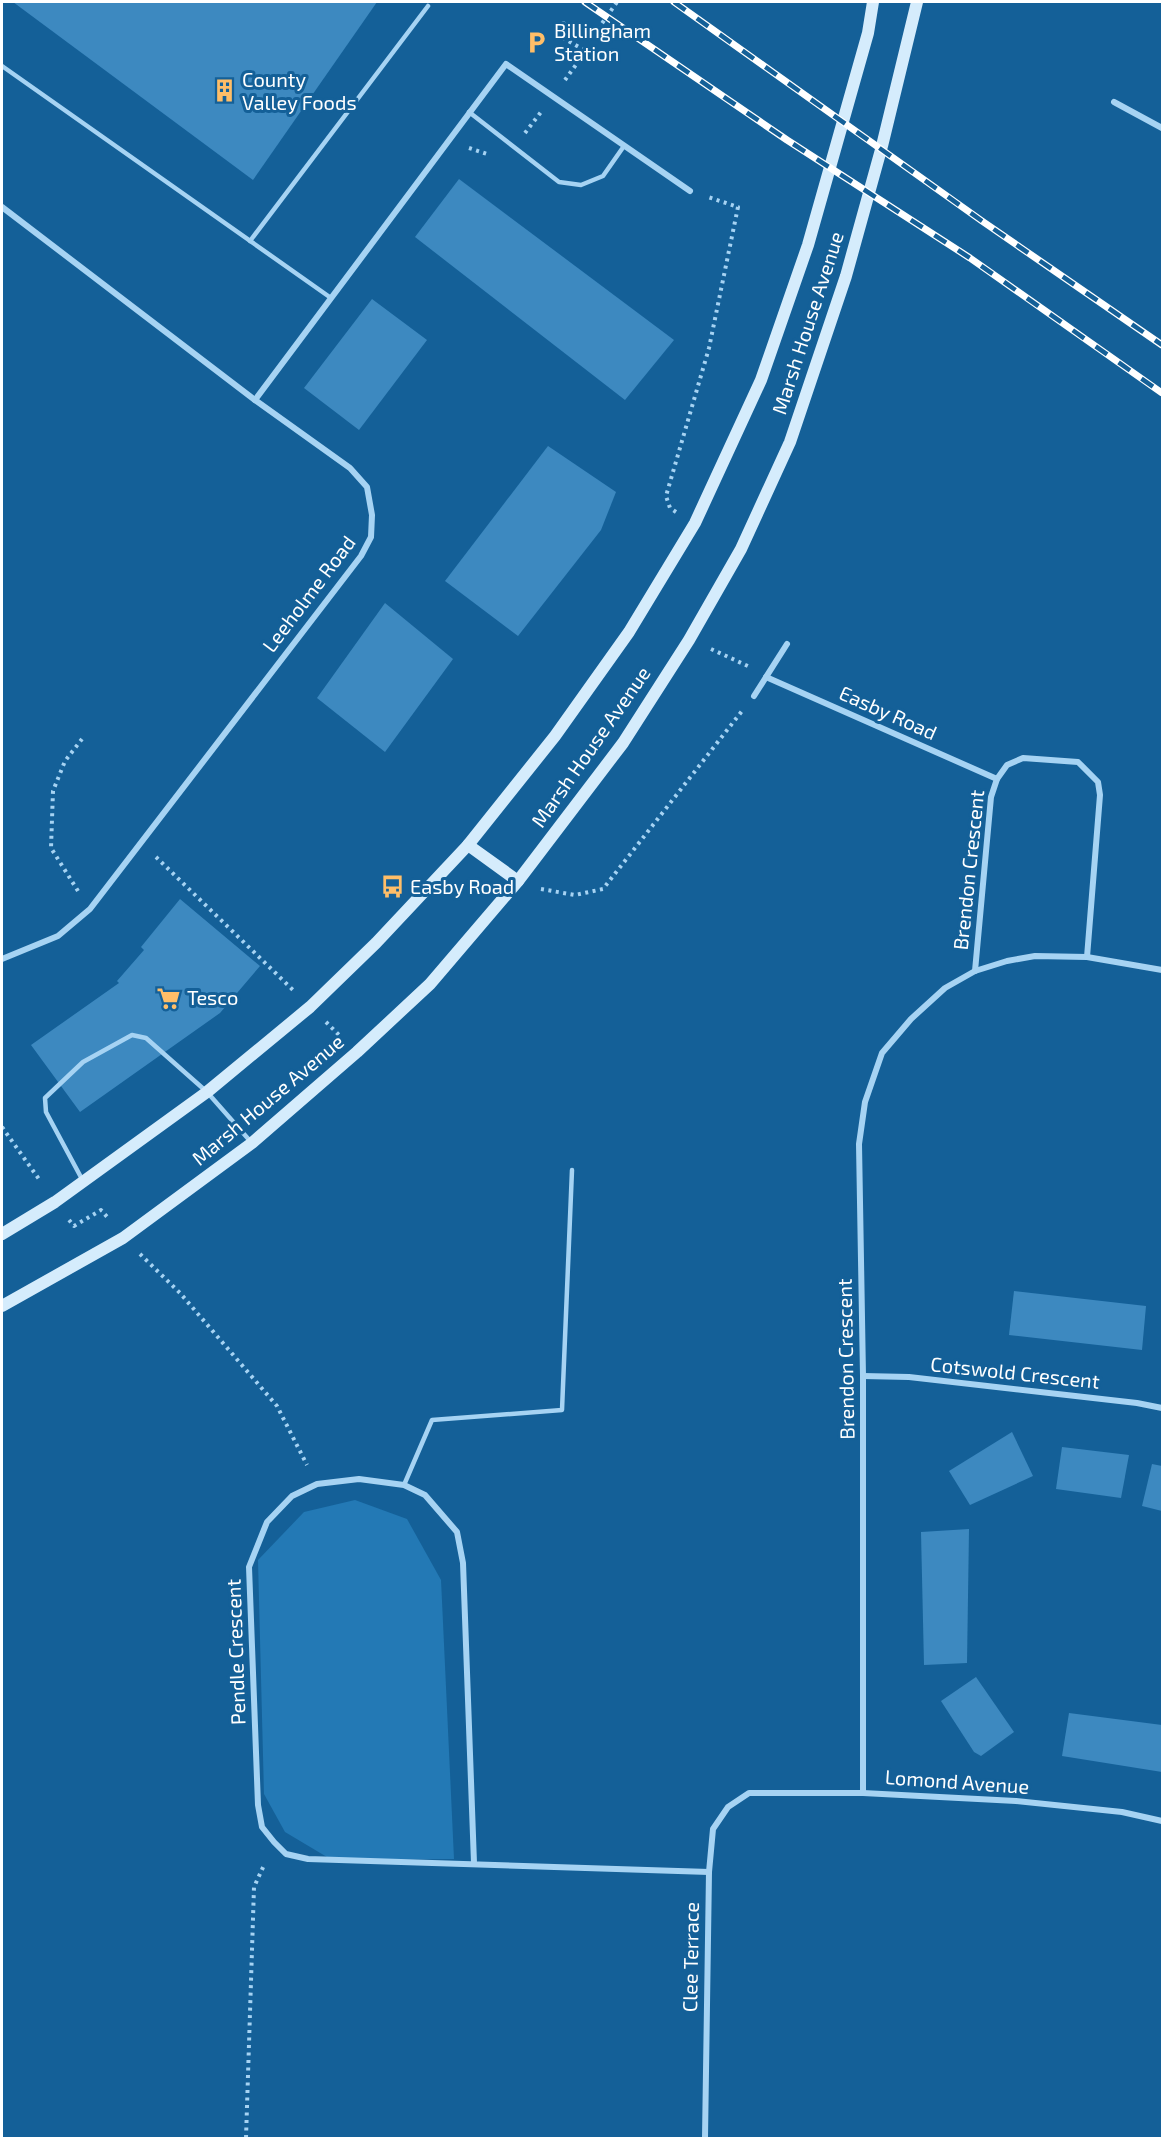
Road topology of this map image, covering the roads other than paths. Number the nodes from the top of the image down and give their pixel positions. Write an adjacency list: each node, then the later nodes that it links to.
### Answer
1 (873, 2): 18 (street, Marsh House Avenue)
2 (917, 2): 19 (street, Marsh House Avenue)
3 (428, 6): 11 (lane)
4 (2, 66): 11 (lane)
5 (1114, 102): 7 (street)
6 (469, 112): 8 (lane); 8 (street); 12 (street)
7 (1162, 128)
8 (624, 146): 9 (street)
9 (690, 192)
10 (2, 207): 13 (street, Leeholme Road)
11 (249, 241): 12 (lane)
12 (331, 298): 13 (street)
13 (255, 400): 21 (street, Leeholme Road)
14 (787, 644): 15 (street)
15 (766, 677): 16 (street); 17 (street, Easby Road)
16 (754, 696)
17 (997, 779): 20 (street, Brendon Crescent); 23 (street, Brendon Crescent)
18 (468, 845): 19 (street); 24 (street, Marsh House Avenue)
19 (518, 881): 25 (street, Marsh House Avenue)
20 (1087, 957): 22 (street, Brendon Crescent); 23 (street, Brendon Crescent)
21 (2, 959)
22 (1162, 970)
23 (975, 971): 30 (street, Brendon Crescent)
24 (207, 1092): 25 (lane); 27 (street, Marsh House Avenue); 27 (lane)
25 (252, 1143): 29 (street, Marsh House Avenue)
26 (572, 1170): 32 (lane)
27 (83, 1181): 28 (street, Marsh House Avenue)
28 (2, 1234)
29 (2, 1306)
30 (863, 1376): 31 (street, Cotswold Crescent); 34 (street, Brendon Crescent)
31 (1162, 1408)
32 (404, 1485): 36 (street, Pendle Crescent); 36 (street, Pendle Crescent)
33 (749, 1792): 34 (street, Lomond Avenue); 37 (street, Clee Terrace)
34 (863, 1792): 35 (street, Lomond Avenue)
35 (1162, 1821)
36 (474, 1863): 37 (street, Pendle Crescent)
37 (709, 1872): 38 (street, Clee Terrace)
38 (705, 2139)

